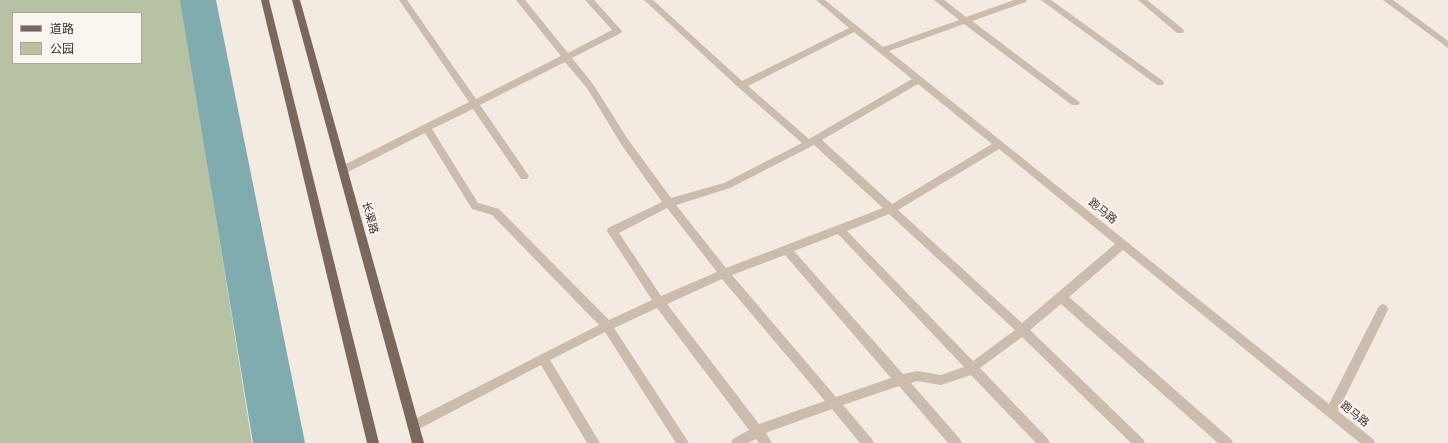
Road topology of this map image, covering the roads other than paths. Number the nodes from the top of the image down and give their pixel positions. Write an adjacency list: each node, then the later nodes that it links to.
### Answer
1 (265, 0): 47 (main road)
2 (296, 0): 27 (main road, 长渠路)
3 (403, 0): 23 (street)
4 (520, 0): 18 (street)
5 (589, 0): 18 (street)
6 (648, 0): 21 (street)
7 (820, 0): 14 (street, 跑马路)
8 (938, 0): 13 (street)
9 (1023, 0): 13 (street)
10 (1045, 0): 20 (street)
11 (1142, 0): 15 (street)
12 (1387, 0): 16 (street)
13 (966, 21): 17 (street); 22 (street)
14 (855, 28): 17 (street, 跑马路); 21 (street)
15 (1180, 30)
16 (1448, 44)
17 (883, 50): 19 (street, 跑马路)
18 (567, 57): 23 (street); 29 (street)
19 (919, 79): 25 (street); 26 (street, 跑马路)
20 (1160, 83)
21 (741, 85): 25 (street)
22 (1075, 103)
23 (474, 104): 24 (street); 28 (street)
24 (427, 128): 27 (street); 38 (street)
25 (812, 141): 29 (street); 30 (street)
26 (1000, 144): 30 (street); 32 (street, 跑马路)
27 (343, 170): 45 (main road, 长渠路)
28 (524, 176)
29 (669, 203): 34 (street); 36 (street)
30 (890, 210): 31 (street); 39 (street)
31 (839, 229): 33 (street); 41 (street)
32 (1123, 244): 35 (street); 44 (street, 跑马路)
33 (786, 249): 34 (street); 42 (street)
34 (724, 273): 36 (street); 43 (street)
35 (1061, 297): 39 (street); 57 (street)
36 (659, 302): 38 (street); 46 (street)
37 (1383, 309): 44 (street)
38 (607, 326): 40 (street); 50 (street)
39 (1022, 330): 41 (street); 56 (street)
40 (543, 359): 45 (street); 49 (street)
41 (972, 368): 42 (street); 55 (street)
42 (900, 380): 43 (street); 54 (street)
43 (834, 403): 46 (street); 53 (street)
44 (1331, 412): 58 (street, 跑马路)
45 (413, 426): 48 (main road, 长渠路)
46 (757, 432): 51 (street); 52 (street)
47 (373, 443)
48 (418, 443)
49 (594, 443)
50 (682, 443)
51 (737, 443)
52 (766, 443)
53 (868, 443)
54 (956, 443)
55 (1044, 443)
56 (1139, 443)
57 (1227, 443)
58 (1369, 443)

